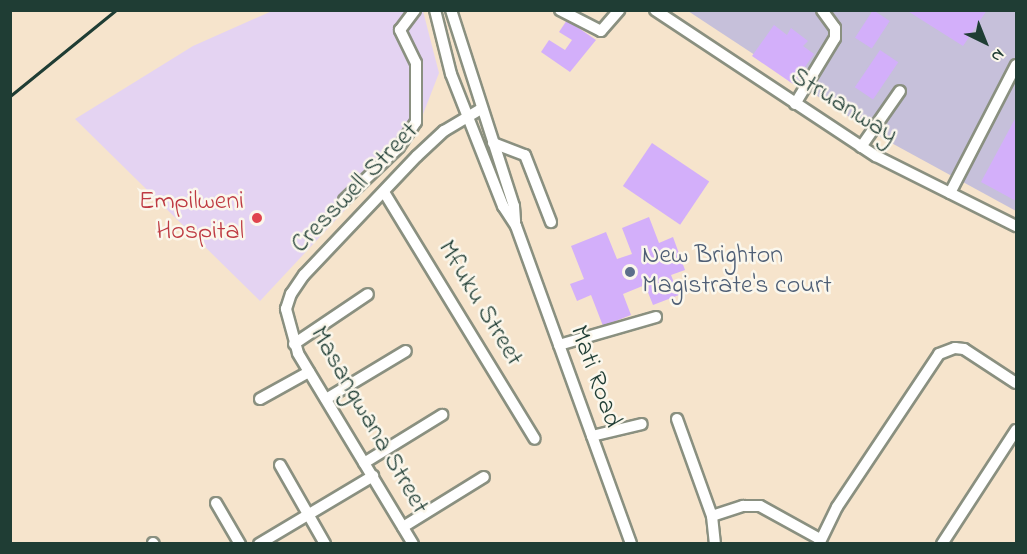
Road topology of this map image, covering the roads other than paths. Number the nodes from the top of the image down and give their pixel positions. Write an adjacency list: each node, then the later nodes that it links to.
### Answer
1 (415, 10): 20 (street)
2 (435, 10): 12 (street, Mati Road)
3 (451, 10): 11 (street, Mati Road)
4 (560, 10): 5 (street)
5 (619, 10)
6 (654, 10): 10 (street, Struanway)
7 (822, 10): 10 (street)
8 (1017, 65): 19 (street)
9 (900, 91): 14 (street)
10 (795, 105): 14 (street, Struanway)
11 (481, 109): 12 (street, Cresswell Street); 13 (street, Mati Road)
12 (468, 115): 17 (street, Mati Road); 18 (street, Cresswell Street)
13 (493, 143): 15 (street); 16 (street, Mati Road)
14 (861, 147): 19 (street, Struanway)
15 (513, 150): 16 (street); 21 (street)
16 (497, 156): 17 (street); 22 (street, Mati Road)
17 (485, 159): 22 (street, Mati Road)
18 (384, 192): 26 (street, Cresswell Street); 39 (street, Mfuku Street)
19 (950, 193): 23 (street, Struanway)
20 (344, 200)
21 (551, 222)
22 (516, 226): 28 (street, Mati Road)
23 (1017, 226)
24 (368, 294): 27 (street)
25 (656, 317): 28 (street)
26 (286, 319): 27 (street, Masangwana Street)
27 (294, 344): 30 (street, Masangwana Street)
28 (559, 345): 38 (street, Mati Road)
29 (406, 351): 33 (street)
30 (309, 372): 32 (street); 33 (street, Masangwana Street)
31 (1017, 382): 48 (street)
32 (260, 399)
33 (326, 399): 40 (street, Masangwana Street)
34 (442, 415): 40 (street)
35 (677, 419): 46 (street)
36 (642, 424): 38 (street)
37 (1017, 430): 55 (street)
38 (592, 436): 53 (street, Mati Road)
39 (535, 439)
40 (364, 463): 42 (street, Masangwana Street)
41 (280, 465): 45 (street)
42 (373, 476): 45 (street); 47 (street, Masangwana Street)
43 (484, 477): 47 (street)
44 (216, 503): 49 (street)
45 (309, 514): 50 (street); 51 (street)
46 (712, 516): 48 (street); 54 (street)
47 (403, 527): 52 (street, Masangwana Street)
48 (819, 541)
49 (240, 543)
50 (259, 543)
51 (325, 543)
52 (413, 543)
53 (631, 543)
54 (715, 543)
55 (942, 543)

